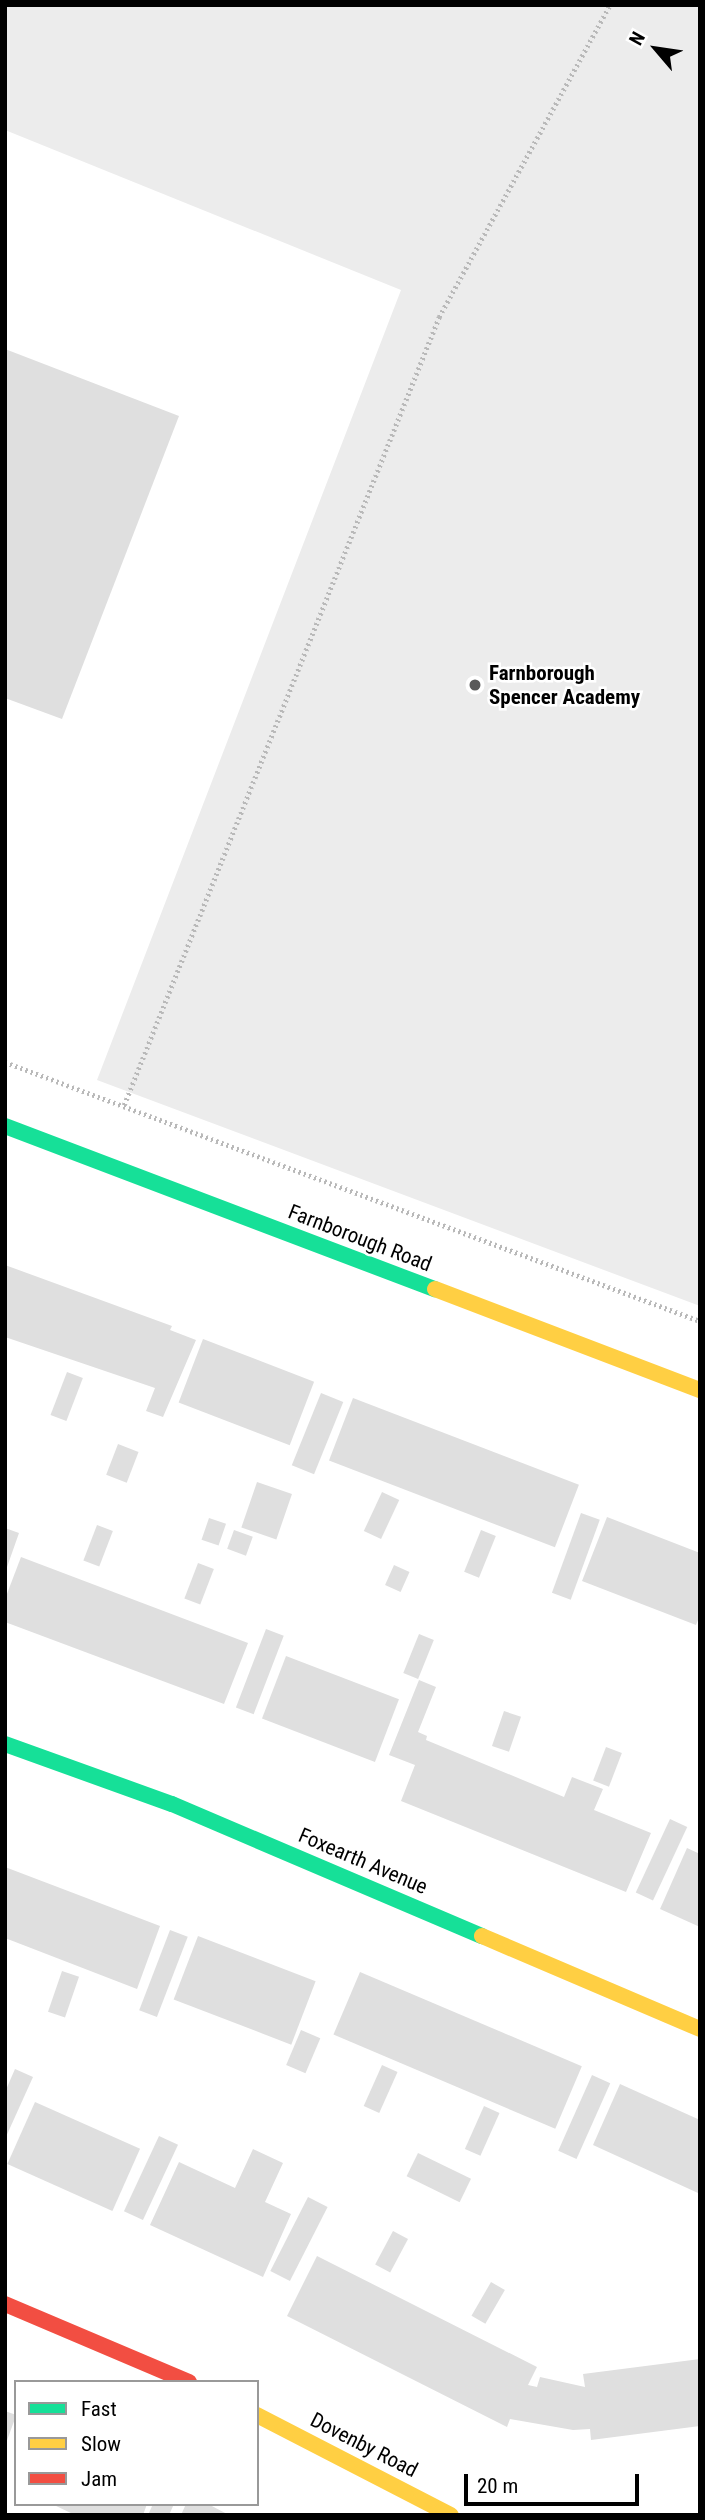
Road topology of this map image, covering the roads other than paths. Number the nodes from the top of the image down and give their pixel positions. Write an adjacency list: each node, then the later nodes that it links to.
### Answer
1 (5, 1126): 2 (street, Farnborough Road)
2 (700, 1390)
3 (5, 1744): 4 (street, Foxearth Avenue)
4 (700, 2029)
5 (5, 2304): 6 (street)
6 (184, 2380)
7 (259, 2416): 8 (street, Dovenby Road)
8 (451, 2515)

